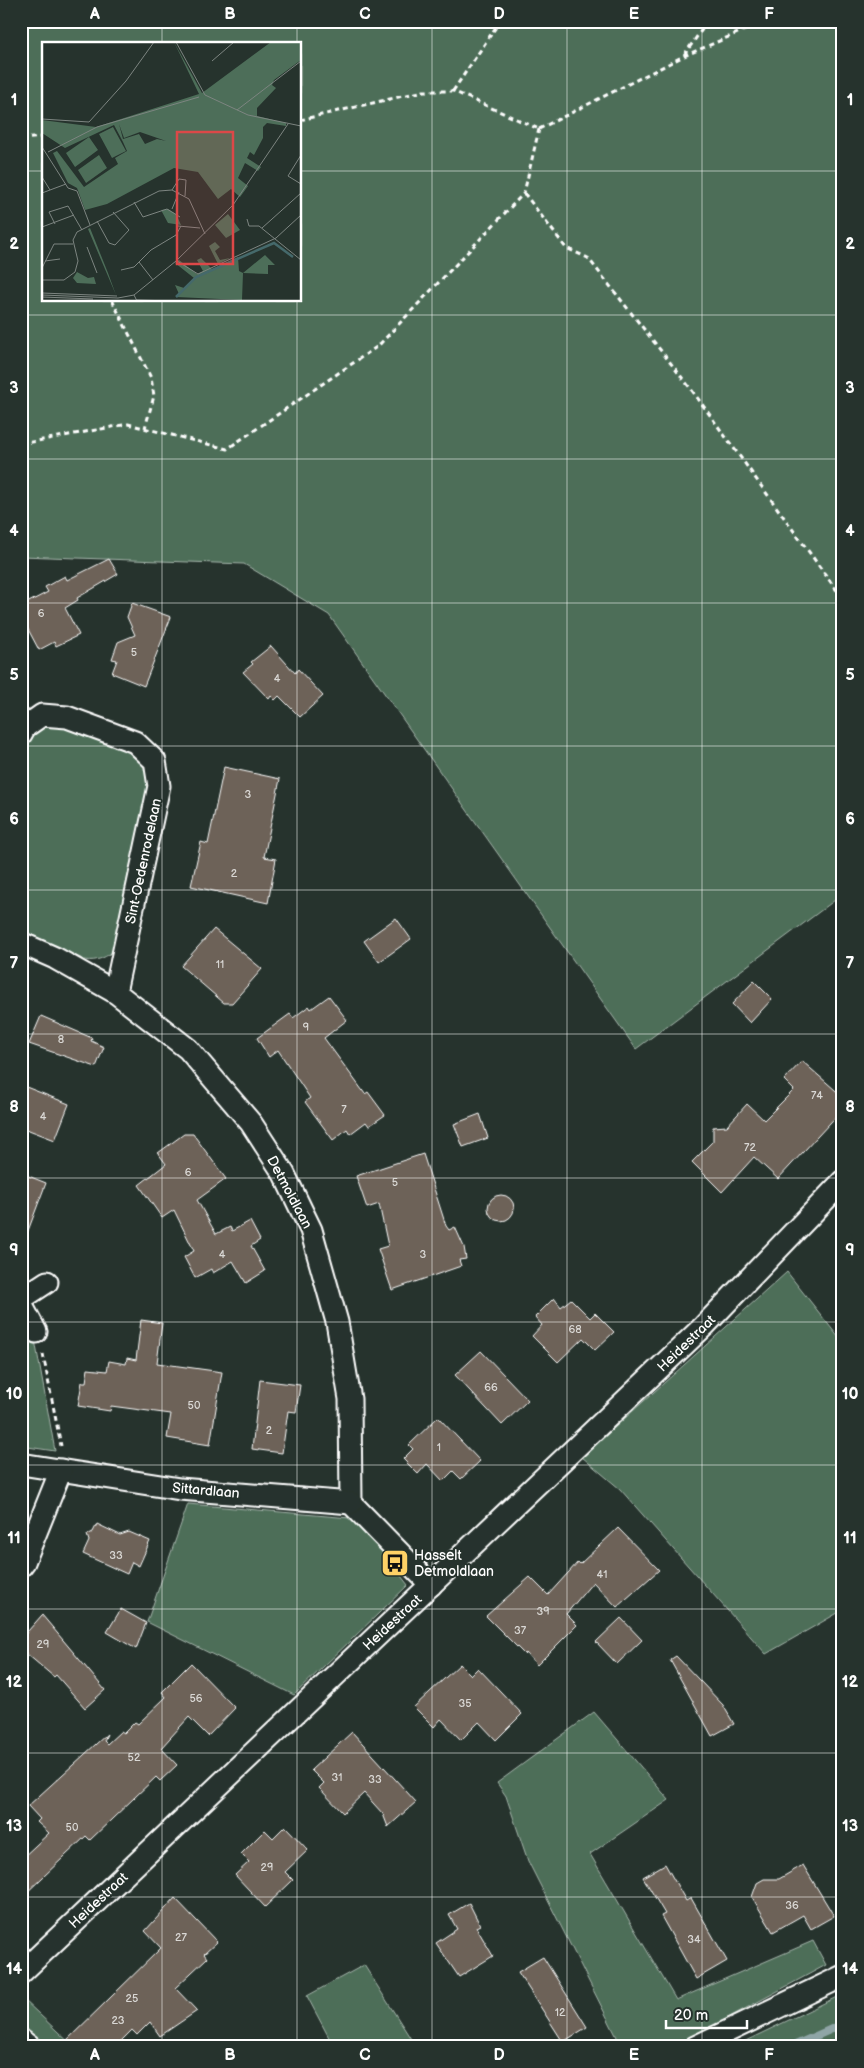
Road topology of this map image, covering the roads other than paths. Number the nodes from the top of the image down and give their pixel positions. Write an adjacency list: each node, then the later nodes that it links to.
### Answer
1 (21, 734): 3 (street, Sint-Oedenrodelaan)
2 (21, 943): 3 (street, Detmoldlaan)
3 (115, 992): 11 (street, Detmoldlaan)
4 (843, 1180): 13 (street, Heidestraat)
5 (47, 1282): 6 (street)
6 (21, 1299)
7 (21, 1304): 8 (street)
8 (36, 1332)
9 (21, 1464): 10 (street, Sittardlaan)
10 (61, 1470): 11 (street, Sittardlaan); 12 (street)
11 (351, 1503): 13 (street)
12 (21, 1566)
13 (431, 1585): 14 (street, Heidestraat)
14 (21, 1973)
15 (843, 1976): 18 (street)
16 (21, 2040): 17 (street)
17 (30, 2047)
18 (695, 2047)

